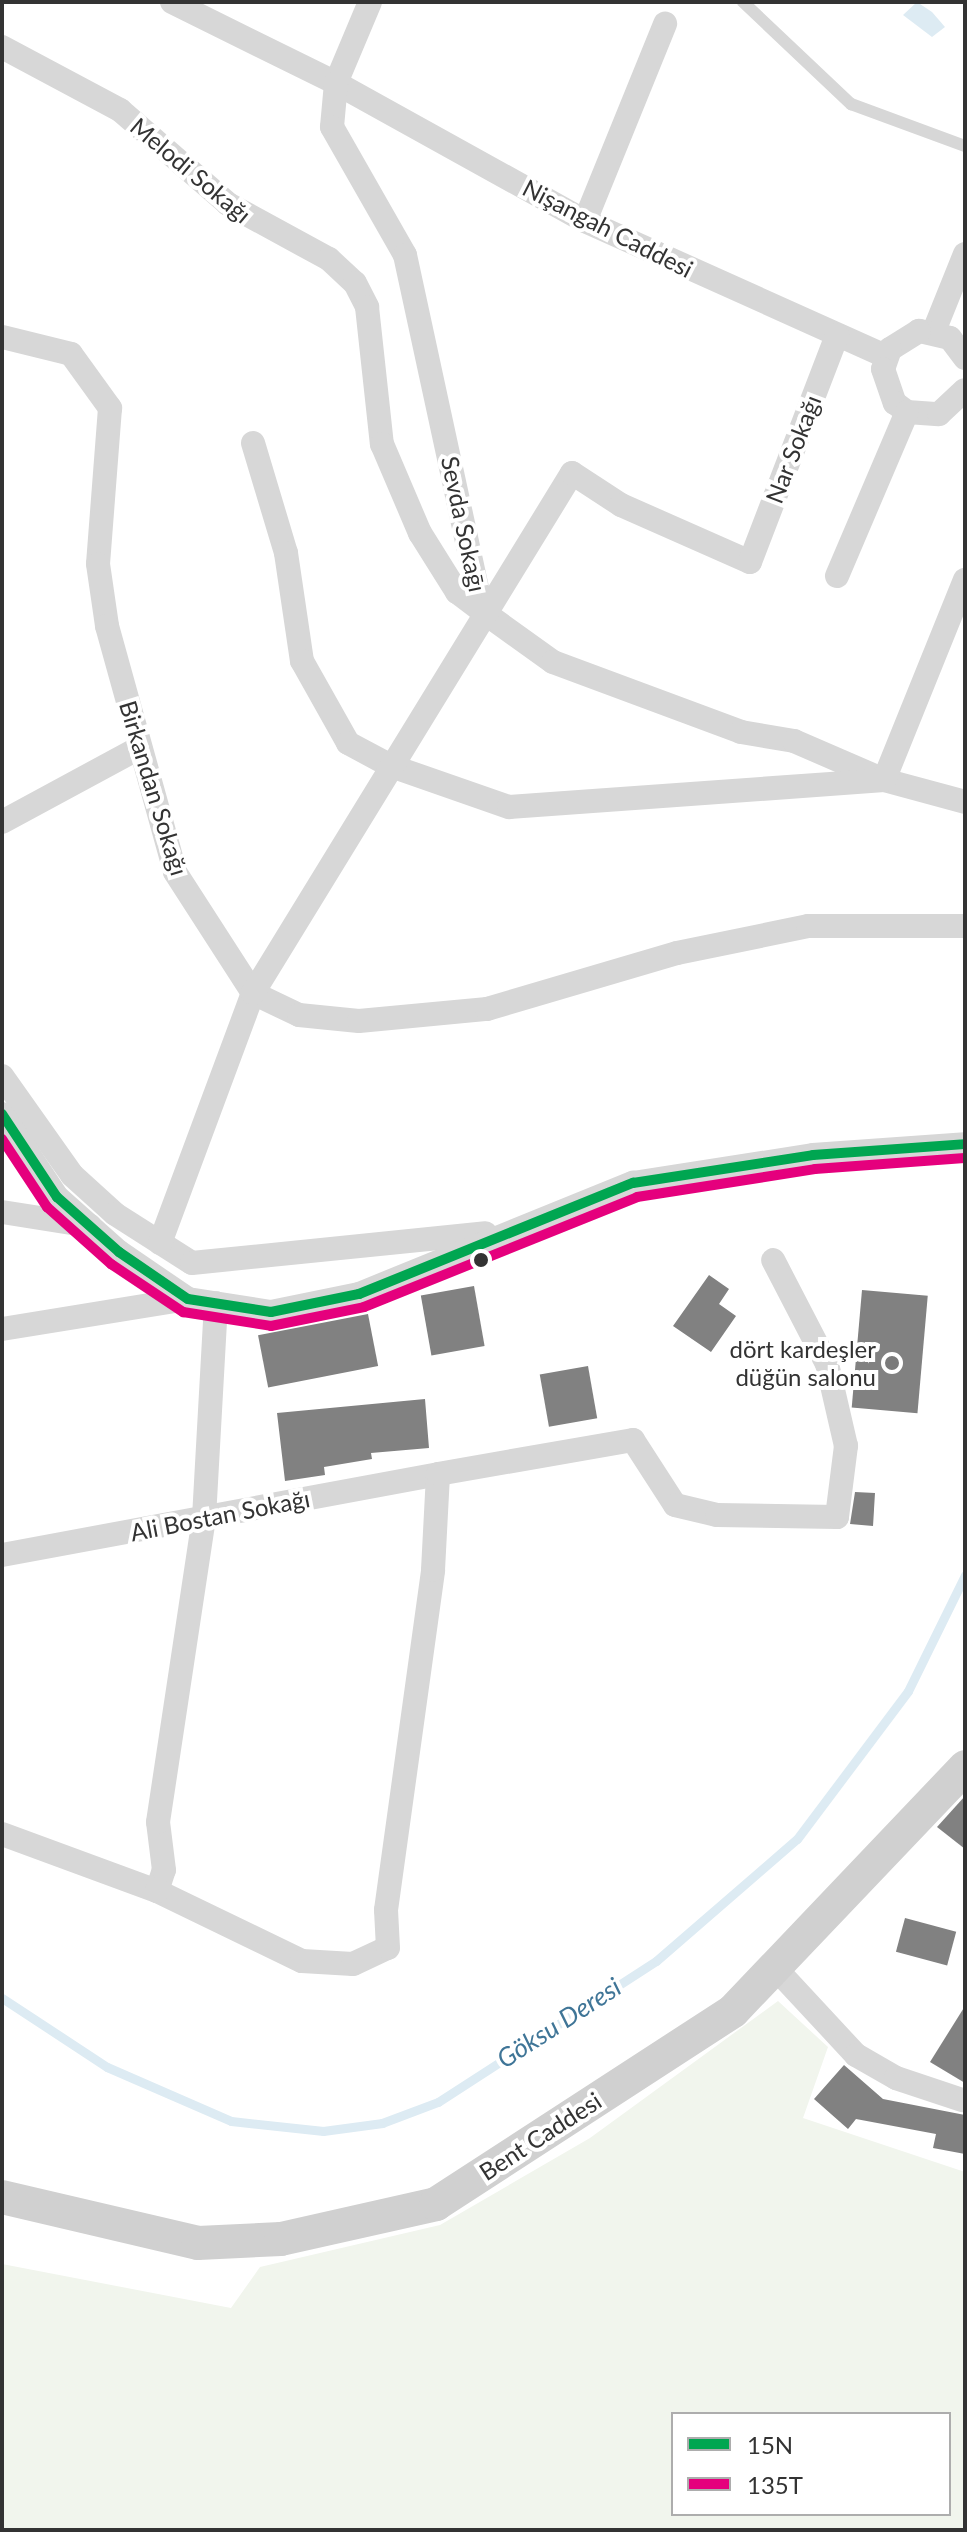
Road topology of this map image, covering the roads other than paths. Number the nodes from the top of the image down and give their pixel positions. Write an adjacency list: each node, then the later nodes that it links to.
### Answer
1 (172, 2): 6 (street, Nişangah Caddesi)
2 (370, 2): 6 (street, Sevda Sokaḡı)
3 (743, 2): 7 (lane)
4 (665, 24): 8 (street)
5 (2, 47): 20 (street, Melodi Sokağı)
6 (336, 83): 8 (street, Nişangah Caddesi); 20 (street, Sevda Sokaḡı)
7 (965, 146)
8 (585, 221): 11 (street, Nişangah Caddesi)
9 (965, 254): 10 (street)
10 (934, 331): 13 (street); 14 (street)
11 (837, 335): 13 (street, Nişangah Caddesi); 20 (street, Nar Sokağı)
12 (2, 337): 21 (street, Birkandan Sokağı)
13 (887, 357): 16 (street)
14 (965, 358)
15 (965, 392): 16 (street)
16 (907, 412): 18 (street)
17 (253, 443): 22 (street)
18 (837, 576)
19 (965, 580): 23 (street)
20 (482, 611): 22 (street); 23 (street, Sevda Sokaḡı)
21 (139, 748): 25 (street); 27 (street, Birkandan Sokağı)
22 (391, 766): 23 (street); 27 (street)
23 (884, 780): 24 (street, Sevda Sokaḡı)
24 (965, 802)
25 (2, 822)
26 (965, 926): 27 (street)
27 (253, 993): 34 (street)
28 (2, 1076): 34 (street)
29 (2, 1114): 32 (street)
30 (965, 1144): 33 (street)
31 (2, 1212): 32 (street)
32 (90, 1226): 36 (street)
33 (523, 1228): 34 (street); 37 (street)
34 (160, 1243)
35 (773, 1260): 39 (street, Ali Bostan Sokağı)
36 (188, 1299): 37 (street); 38 (street)
37 (216, 1303): 40 (street)
38 (2, 1329)
39 (438, 1474): 40 (street, Ali Bostan Sokağı); 44 (street)
40 (204, 1518): 41 (street, Ali Bostan Sokağı); 44 (street)
41 (2, 1555)
42 (965, 1767): 45 (street, Bent Caddesi)
43 (2, 1834): 44 (street)
44 (157, 1891)
45 (777, 1970): 46 (street); 47 (street, Bent Caddesi)
46 (962, 2100)
47 (2, 2197)

